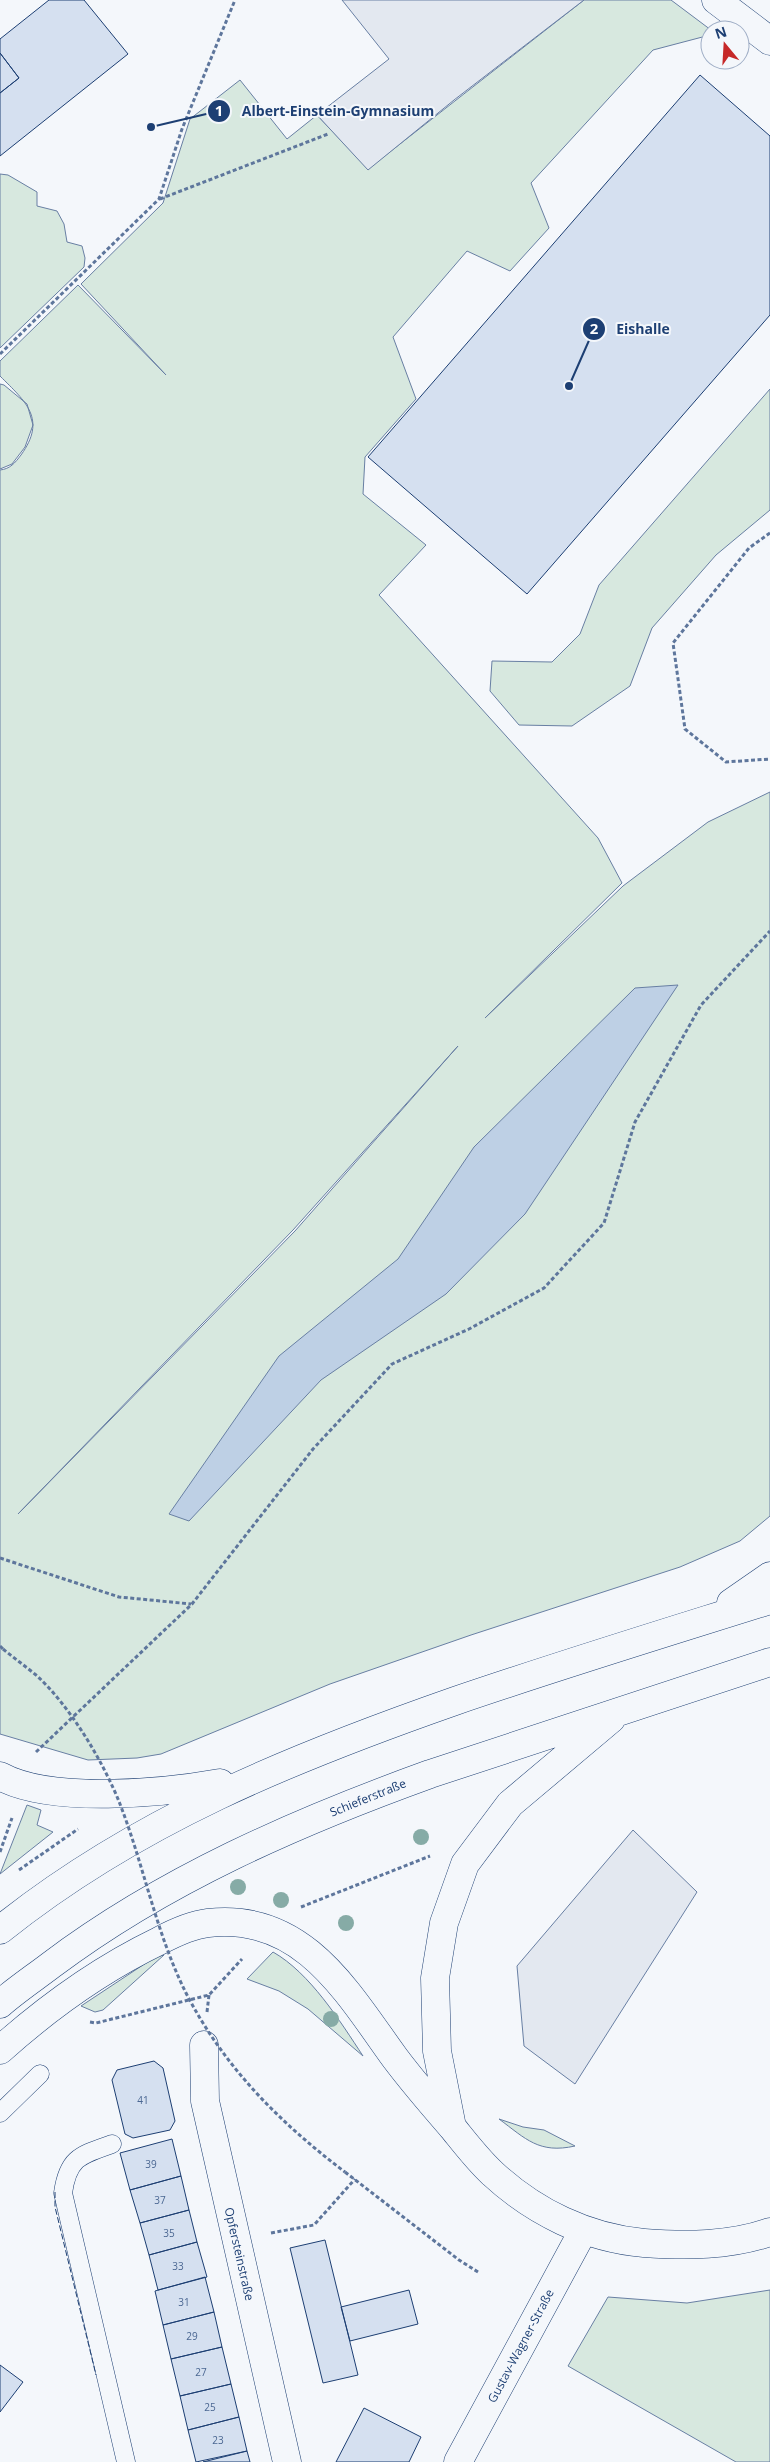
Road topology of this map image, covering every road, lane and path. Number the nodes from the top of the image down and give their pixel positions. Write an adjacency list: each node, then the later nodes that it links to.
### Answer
1 (235, 0): 5 (path)
2 (716, 0): 3 (main road)
3 (770, 41)
4 (328, 134): 5 (path)
5 (159, 199): 6 (path)
6 (0, 354)
7 (770, 533): 8 (path)
8 (770, 759)
9 (770, 931): 13 (path)
10 (0, 1558): 13 (path)
11 (770, 1576): 14 (main road)
12 (770, 1600): 14 (main road)
13 (192, 1604): 18 (path)
14 (707, 1620): 20 (main road)
15 (2, 1648): 33 (path, bridge)
16 (770, 1662): 17 (main road, Schieferstraße)
17 (624, 1708): 25 (main road, Schieferstraße); 31 (main road)
18 (52, 1737)
19 (0, 1776): 20 (main road)
20 (254, 1778): 23 (main road)
21 (431, 1855): 22 (path)
22 (294, 1910)
23 (0, 1930)
24 (243, 1959): 26 (path)
25 (0, 2004)
26 (81, 2021)
27 (204, 2045): 36 (main road, Opfersteinstraße)
28 (0, 2050): 31 (main road)
29 (40, 2074): 30 (lane)
30 (0, 2112)
31 (453, 2129): 34 (main road)
32 (112, 2144): 38 (lane)
33 (355, 2179): 36 (path); 37 (path)
34 (584, 2230): 35 (main road); 40 (main road, Gustav-Wagner-Straße)
35 (770, 2232)
36 (236, 2240): 39 (main road, Opfersteinstraße)
37 (478, 2272)
38 (126, 2462)
39 (287, 2462)
40 (458, 2462)

